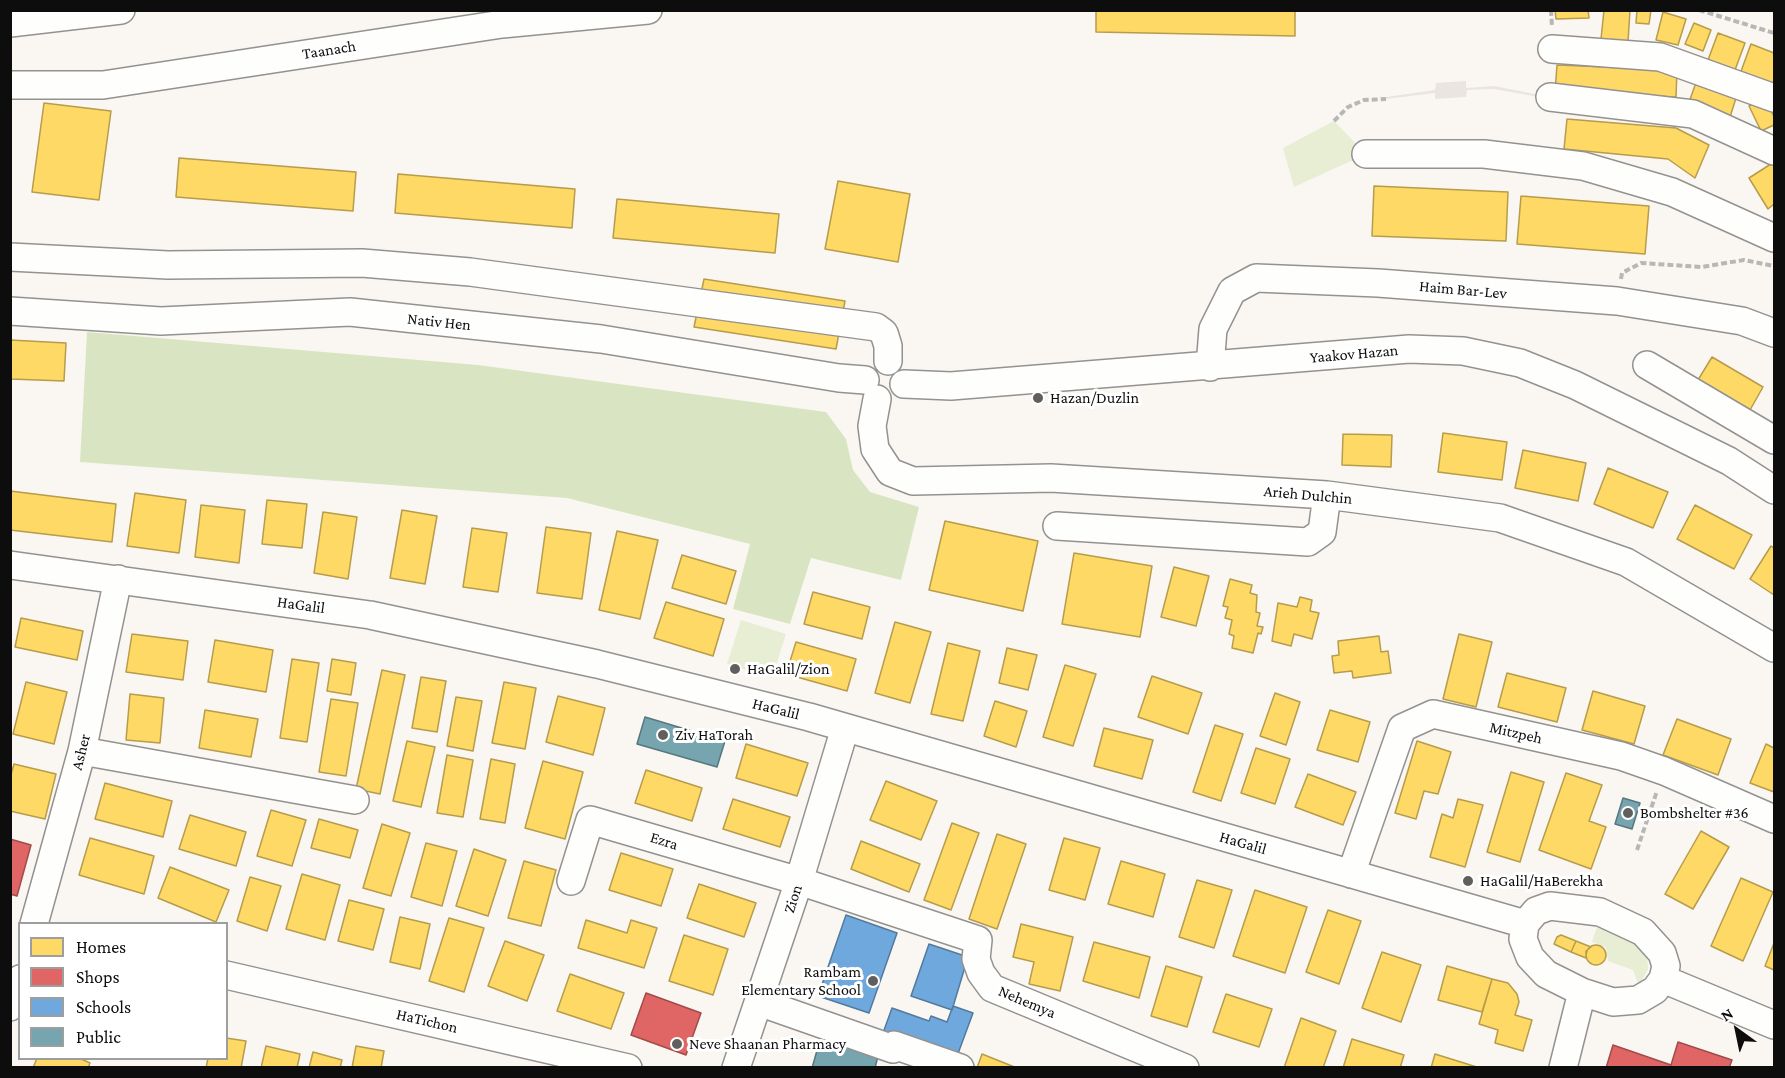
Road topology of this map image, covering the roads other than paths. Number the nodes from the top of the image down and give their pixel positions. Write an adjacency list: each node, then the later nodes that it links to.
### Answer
1 (121, 10): 4 (street)
2 (648, 10): 3 (street, Taanach)
3 (501, 17): 6 (street, Taanach)
4 (10, 23)
5 (1552, 49): 8 (street)
6 (10, 85)
7 (1550, 97): 9 (street)
8 (1774, 98)
9 (1774, 151)
10 (1366, 154): 11 (street)
11 (1774, 238)
12 (10, 257): 15 (street)
13 (10, 311): 19 (street, Nativ Hen)
14 (1774, 333): 17 (street, Haim Bar-Lev)
15 (888, 361): 18 (street); 19 (street)
16 (1647, 365): 20 (street)
17 (1210, 367): 18 (street, Yaakov Hazan); 21 (street, Yaakov Hazan)
18 (904, 384): 19 (street)
19 (871, 389): 22 (street, Arieh Dulchin)
20 (1774, 440)
21 (1774, 490)
22 (1327, 495): 23 (street); 26 (street, Arieh Dulchin)
23 (1057, 526)
24 (10, 565): 25 (street, HaGalil)
25 (118, 579): 27 (street, HaGalil); 28 (street, Asher)
26 (1774, 648)
27 (845, 728): 31 (street, HaGalil); 33 (street, Zion)
28 (82, 751): 29 (street); 34 (street, Asher)
29 (355, 800)
30 (1774, 819): 31 (street, Mitzpeh)
31 (1351, 874): 35 (street, HaGalil)
32 (571, 881): 33 (street, Ezra)
33 (799, 881): 40 (street, Zion); 46 (street, Nehemya)
34 (35, 922)
35 (1525, 924): 37 (street); 39 (street)
36 (228, 975): 43 (street, HaTichon)
37 (1663, 979): 39 (street); 42 (street)
38 (18, 985): 41 (street)
39 (1582, 992): 47 (street)
40 (759, 1002): 44 (street, Zion); 45 (street)
41 (10, 1007)
42 (1774, 1025)
43 (628, 1068)
44 (736, 1068)
45 (960, 1068)
46 (1185, 1068)
47 (1563, 1068)

